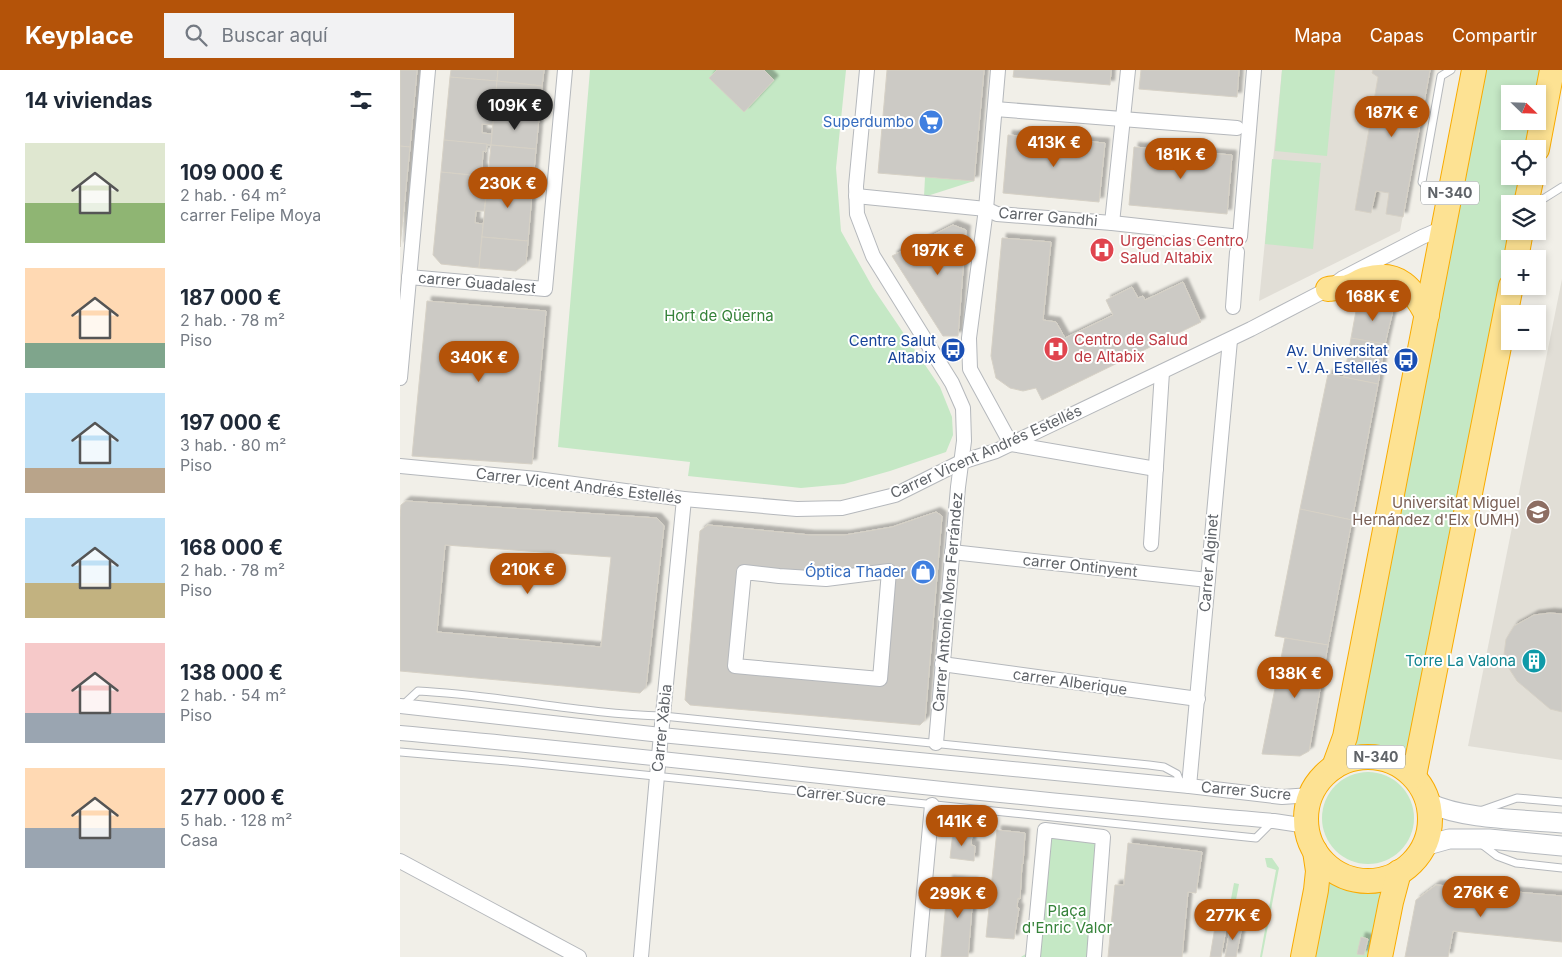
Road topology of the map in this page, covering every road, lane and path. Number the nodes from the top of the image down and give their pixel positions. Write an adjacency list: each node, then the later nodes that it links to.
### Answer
1 (428, 70): 21 (street)
2 (564, 70): 21 (street, carrer Guadalest)
3 (867, 70): 15 (street, Carrer Antonio Mora Ferrández)
4 (998, 70): 10 (street)
5 (1128, 70): 11 (street)
6 (1254, 70): 19 (street, Carrer Gandhi)
7 (1451, 70): 18 (lane)
8 (1474, 70): 18 (highway, N-340)
9 (1552, 70): 13 (highway)
10 (995, 109): 11 (street); 17 (street)
11 (1124, 120): 12 (street); 19 (street)
12 (1237, 128)
13 (1539, 140)
14 (1562, 187): 16 (lane)
15 (856, 196): 17 (street, Carrer Gandhi); 30 (street, Carrer Antonio Mora Ferrández)
16 (1546, 197)
17 (986, 209): 19 (street, Carrer Gandhi); 29 (street)
18 (1445, 219): 22 (street, Carrer Vicent Andrés Estellés); 25 (highway, N-340)
19 (1112, 222)
20 (1237, 252): 24 (street)
21 (409, 277): 28 (street)
22 (1328, 289): 25 (highway); 26 (street, Carrer Vicent Andrés Estellés)
23 (1509, 295): 49 (highway, N-340)
24 (1233, 307)
25 (1427, 315): 47 (highway, N-340)
26 (1230, 340): 27 (street, Carrer Vicent Andrés Estellés); 36 (street, Carrer Alginet)
27 (1162, 372): 29 (street, Carrer Vicent Andrés Estellés); 32 (street)
28 (400, 378)
29 (1011, 444): 30 (street, Carrer Vicent Andrés Estellés); 32 (street)
30 (960, 462): 33 (street, Carrer Vicent Andrés Estellés); 35 (street, Carrer Antonio Mora Ferrández)
31 (400, 466): 33 (street, Carrer Vicent Andrés Estellés)
32 (1156, 469): 34 (street)
33 (684, 498): 41 (street, Carrer Xàbia)
34 (1151, 544)
35 (952, 552): 36 (street, carrer Ontinyent); 37 (street, Carrer Antonio Mora Ferrández)
36 (1208, 580): 39 (street, Carrer Alginet)
37 (942, 664): 39 (street, carrer Alberique); 44 (street, Carrer Antonio Mora Ferrández)
38 (880, 679): 38 (street)
39 (1198, 700): 50 (street, Carrer Alginet)
40 (401, 706): 41 (lane, Carrer Sucre); 43 (street, Carrer Sucre)
41 (663, 716): 43 (street, Carrer Xàbia); 44 (lane, Carrer Sucre)
42 (400, 733): 46 (street, Carrer Sucre)
43 (661, 735): 46 (street, Carrer Xàbia); 50 (street, Carrer Sucre)
44 (936, 742): 50 (lane, Carrer Sucre)
45 (400, 752): 48 (lane, Carrer Sucre)
46 (658, 760): 48 (street, Carrer Xàbia); 56 (street, Carrer Sucre)
47 (1334, 767): 49 (highway, N-340); 51 (highway, N-340)
48 (656, 776): 54 (lane, Carrer Sucre); 67 (street, Carrer Xàbia)
49 (1414, 776): 53 (highway, N-340)
50 (1185, 786): 51 (street, Carrer Sucre)
51 (1311, 795): 58 (highway, N-340)
52 (1562, 802): 55 (lane)
53 (1429, 803): 55 (main road); 60 (highway, N-340)
54 (932, 806): 56 (lane, Carrer Sucre); 68 (street)
55 (1469, 814): 57 (main road)
56 (1274, 821): 58 (street, Carrer Sucre)
57 (1562, 823)
58 (1307, 826): 62 (highway, N-340)
59 (1476, 840): 60 (main road); 61 (main road); 64 (lane)
60 (1424, 846): 65 (highway, N-340)
61 (1562, 846)
62 (1315, 851): 65 (highway, N-340); 71 (highway, N-340)
63 (400, 861): 66 (street)
64 (1562, 868)
65 (1399, 872): 72 (highway)
66 (579, 957)
67 (641, 957)
68 (918, 957)
69 (1033, 957): 70 (street)
70 (1094, 957)
71 (1303, 957)
72 (1380, 957)

